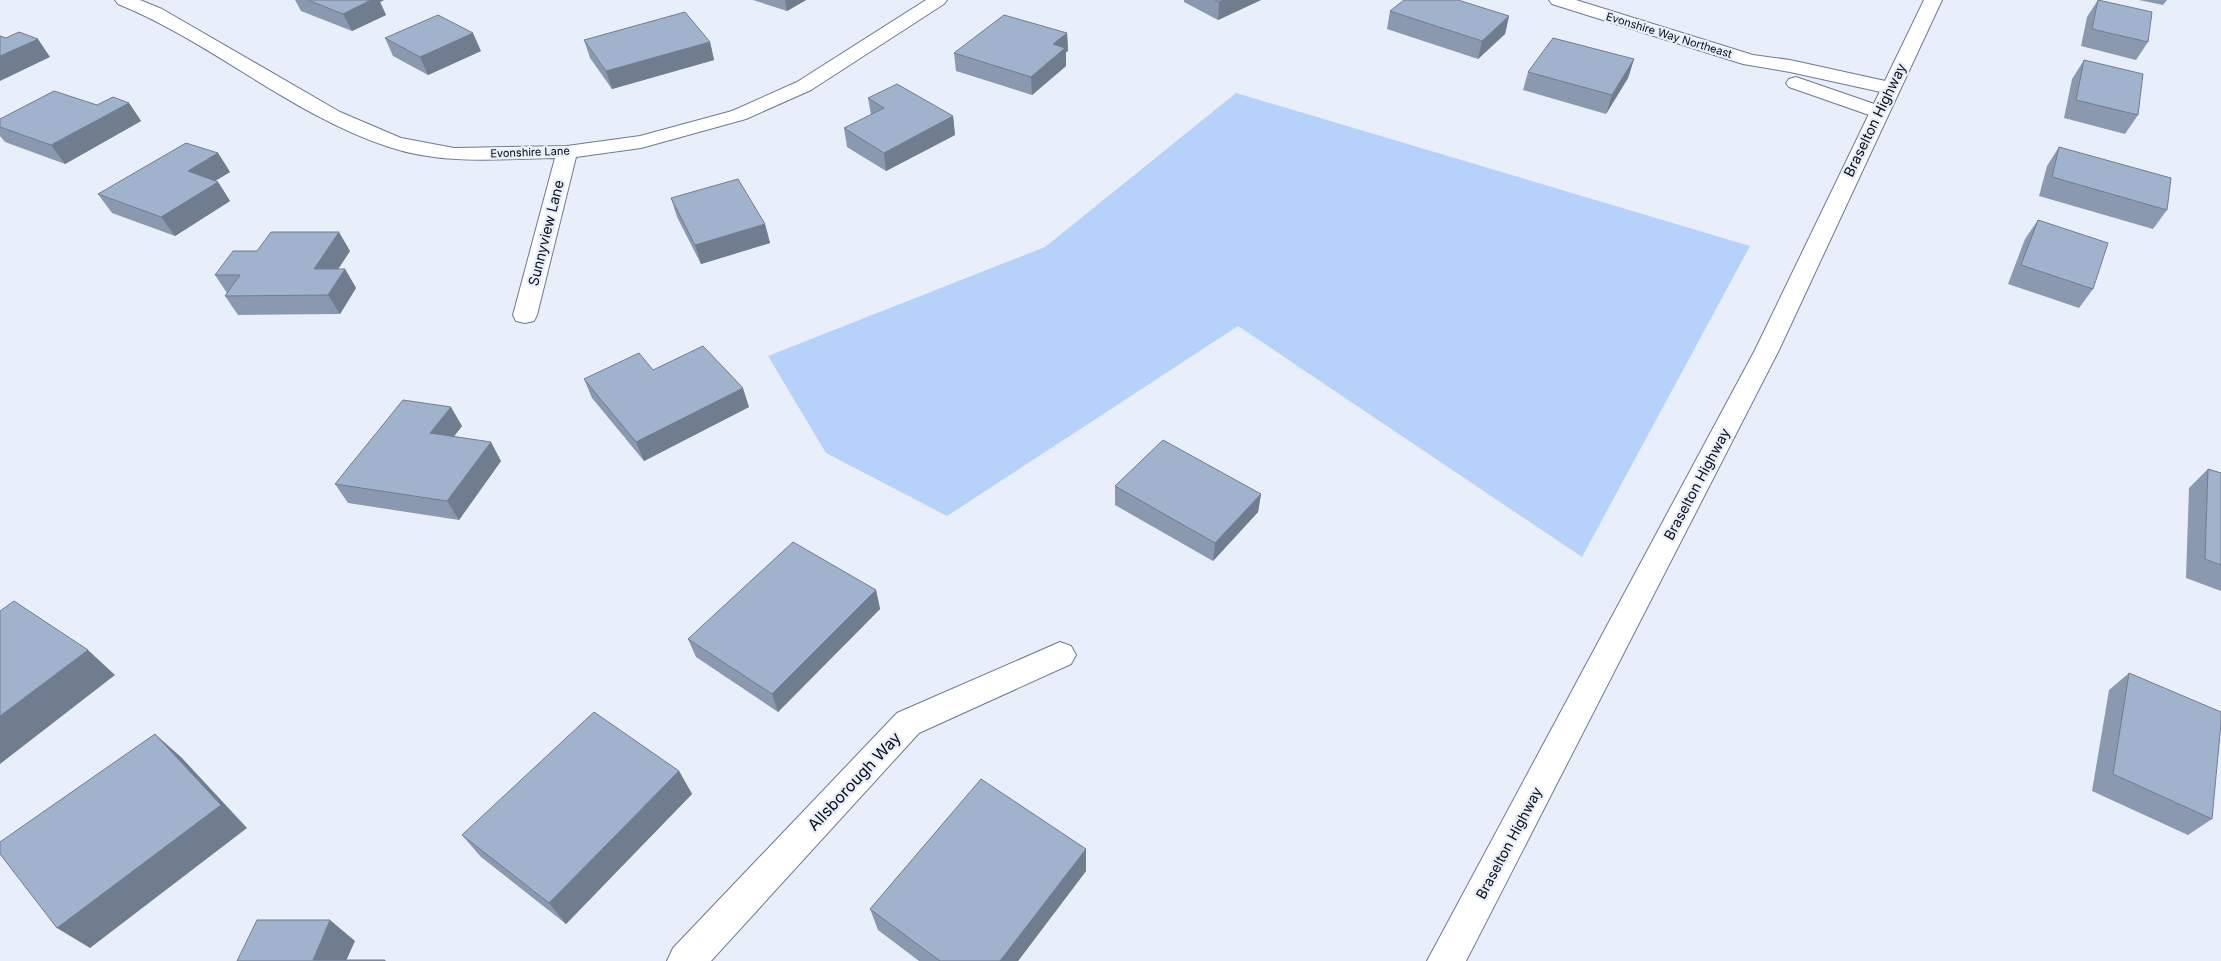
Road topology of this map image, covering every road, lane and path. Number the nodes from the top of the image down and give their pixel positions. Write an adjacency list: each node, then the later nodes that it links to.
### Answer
1 (124, 0): 8 (street, Evonshire Lane)
2 (938, 0): 8 (street, Evonshire Lane)
3 (1558, 0): 5 (street, Evonshire Way Northeast)
4 (1933, 0): 6 (street, Braselton Highway)
5 (1750, 60): 6 (street, Evonshire Way Northeast); 7 (street, Evonshire Way Northeast)
6 (1890, 88): 7 (street, Braselton Highway)
7 (1878, 112): 12 (street, Braselton Highway)
8 (567, 152): 9 (street, Sunnyview Lane)
9 (526, 315)
10 (1060, 655): 11 (street, Allsborough Way)
11 (686, 961)
12 (1446, 961)

